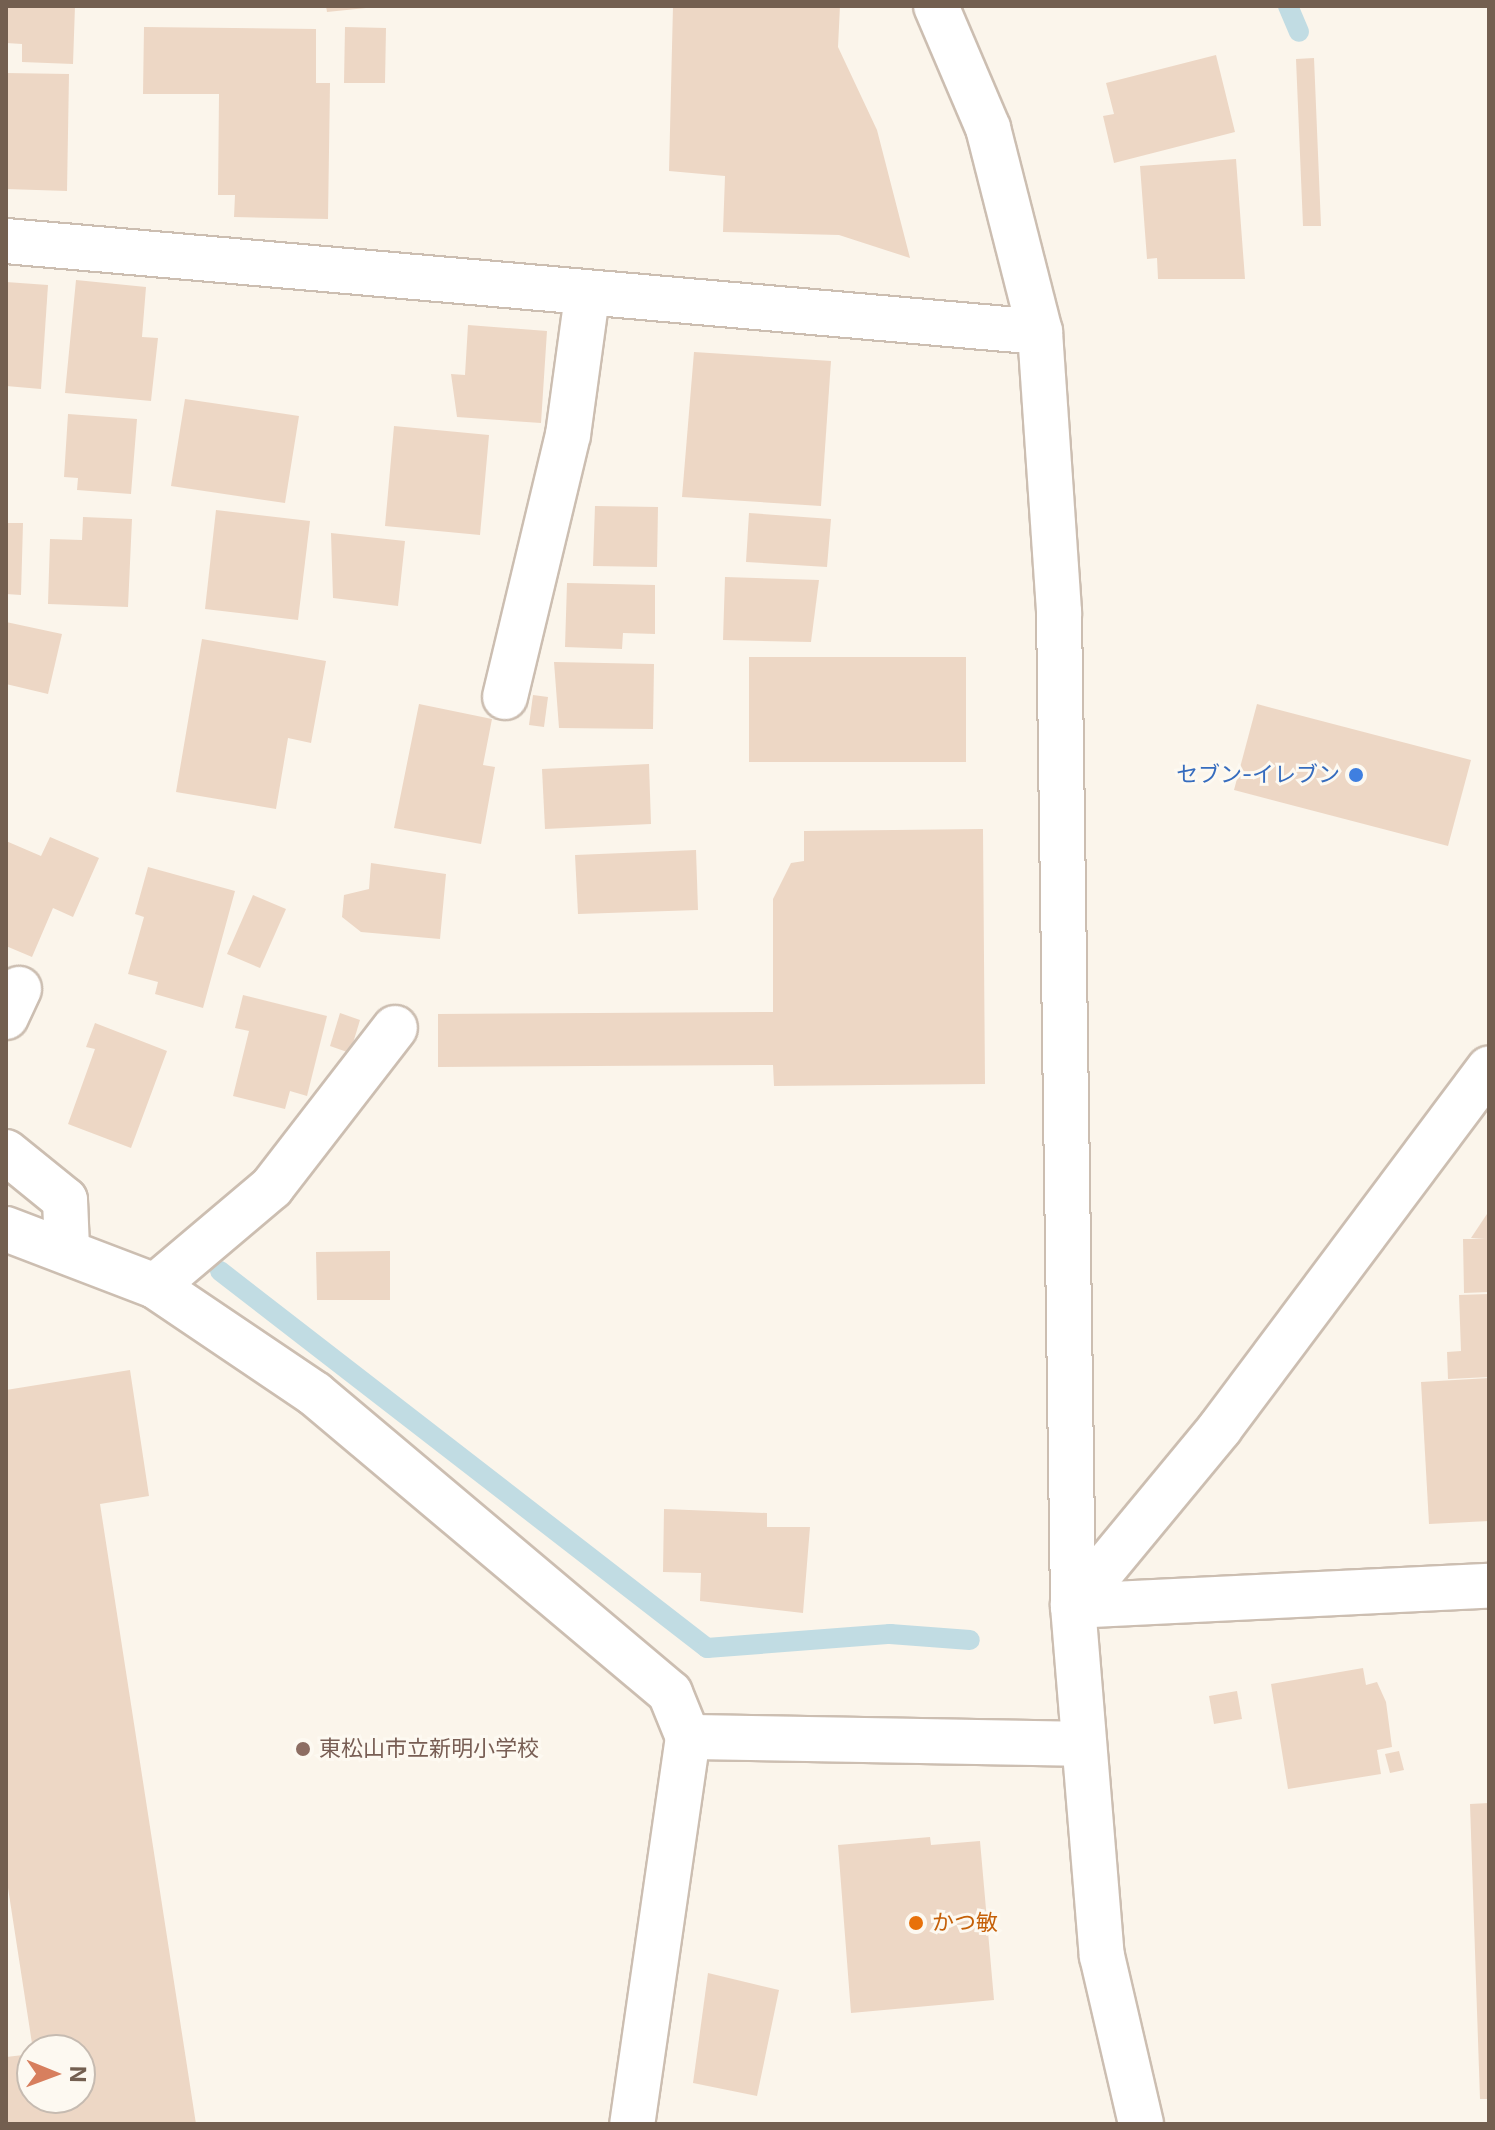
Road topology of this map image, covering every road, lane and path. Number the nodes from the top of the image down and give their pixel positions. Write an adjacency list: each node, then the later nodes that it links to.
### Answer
1 (936, 6): 4 (street)
2 (6, 241): 3 (street)
3 (587, 296): 4 (street); 5 (street)
4 (1040, 332): 13 (street)
5 (505, 697)
6 (395, 1028): 11 (street)
7 (1489, 1068): 13 (street)
8 (6, 1152): 10 (street)
9 (6, 1229): 10 (street)
10 (67, 1247): 11 (street)
11 (155, 1286): 14 (street)
12 (1489, 1586): 13 (street)
13 (1073, 1606): 15 (street)
14 (688, 1737): 15 (street); 16 (street)
15 (1082, 1744): 17 (street)
16 (632, 2124)
17 (1141, 2124)

